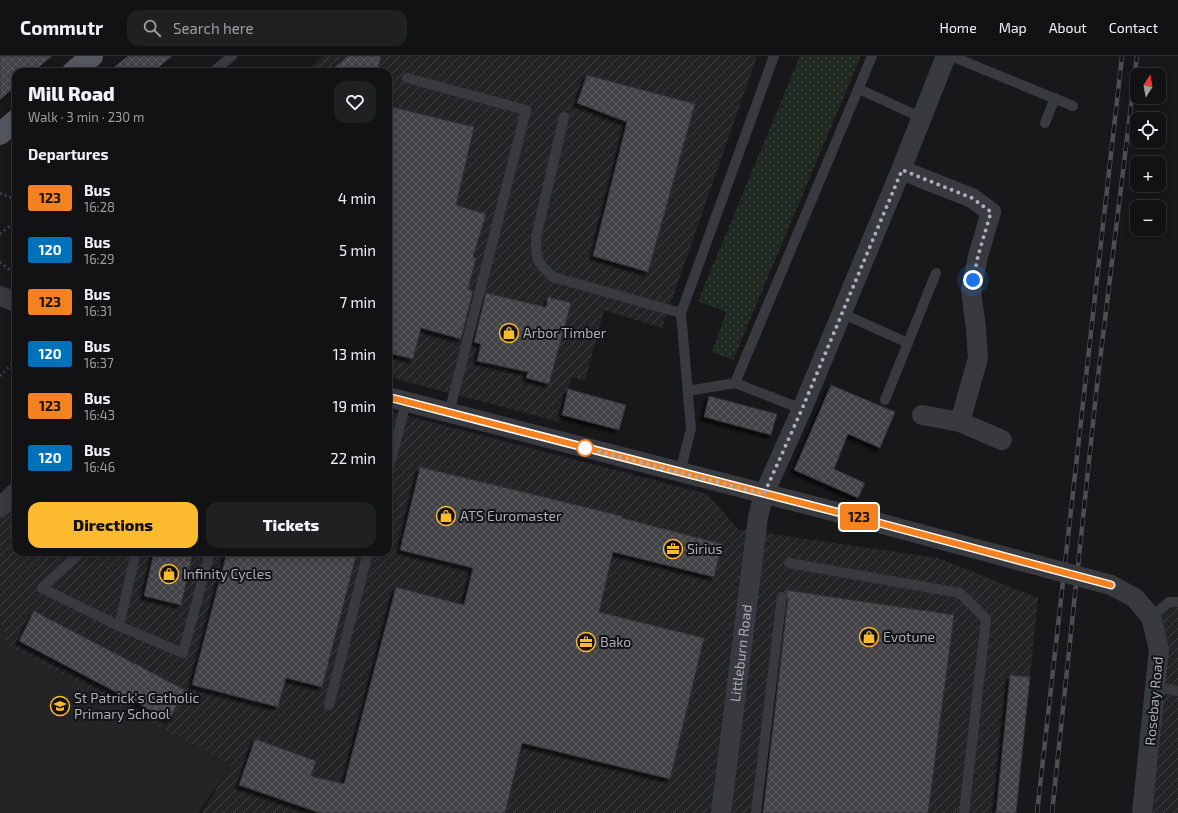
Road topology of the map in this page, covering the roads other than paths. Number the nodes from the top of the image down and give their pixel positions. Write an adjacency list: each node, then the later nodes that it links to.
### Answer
1 (92, 56): 7 (main road)
2 (232, 56): 8 (lane)
3 (774, 56): 22 (lane)
4 (872, 56): 10 (lane)
5 (946, 56): 14 (street, Littleburn Road)
6 (951, 56): 11 (lane)
7 (78, 68)
8 (218, 68)
9 (407, 78): 30 (lane)
10 (859, 89): 14 (lane); 25 (lane)
11 (1055, 98): 12 (lane); 15 (lane)
12 (1073, 106)
13 (564, 116): 22 (lane)
14 (922, 118): 18 (street, Littleburn Road)
15 (1045, 123)
16 (12, 124): 17 (main road)
17 (0, 134)
18 (902, 170): 23 (street, Littleburn Road); 32 (street)
19 (936, 273): 24 (lane)
20 (0, 296): 21 (street)
21 (12, 300)
22 (681, 313): 26 (lane)
23 (841, 313): 24 (lane); 29 (street, Littleburn Road)
24 (908, 343): 28 (lane)
25 (735, 383): 26 (lane); 29 (lane)
26 (688, 391): 35 (lane)
27 (397, 399): 30 (street, Rosebay Road); 33 (lane)
28 (885, 400)
29 (802, 409): 36 (street, Littleburn Road)
30 (449, 413): 35 (street, Rosebay Road)
31 (922, 415): 32 (street)
32 (960, 422): 34 (street)
33 (392, 440)
34 (1002, 440)
35 (680, 472): 36 (street, Rosebay Road)
36 (764, 494): 46 (street, Rosebay Road, bridge); 51 (street, Littleburn Road)
37 (12, 496): 38 (street)
38 (0, 508)
39 (77, 556): 47 (lane)
40 (135, 556): 47 (lane)
41 (209, 556): 47 (lane)
42 (367, 556): 50 (lane)
43 (789, 564): 53 (lane)
44 (782, 597): 52 (lane)
45 (1178, 602): 46 (lane)
46 (1151, 617): 48 (street, Rosebay Road)
47 (119, 626)
48 (1156, 687): 49 (lane); 54 (street, Rosebay Road)
49 (1178, 691)
50 (329, 705)
51 (721, 813)
52 (756, 813)
53 (964, 813)
54 (1142, 813)

